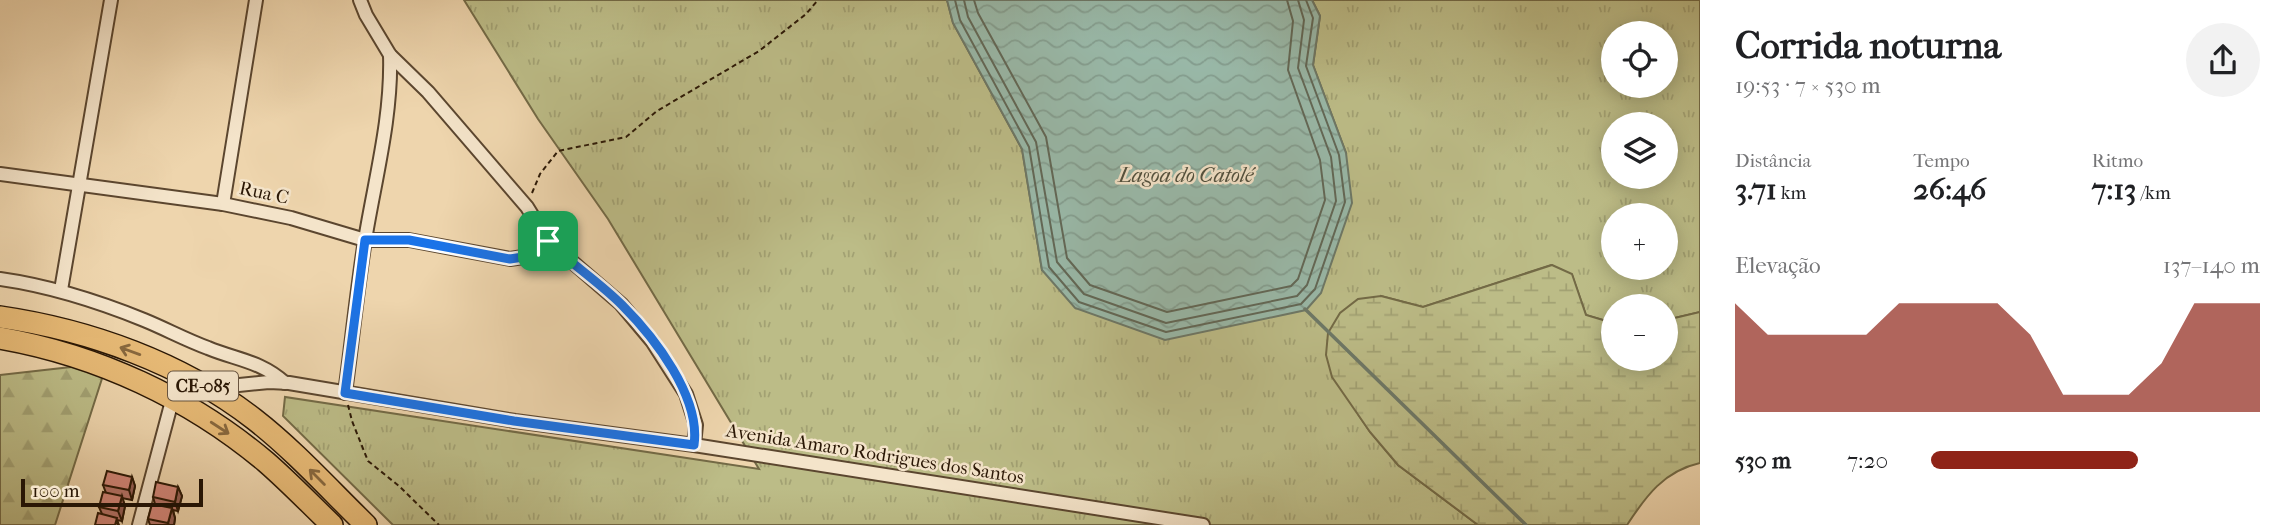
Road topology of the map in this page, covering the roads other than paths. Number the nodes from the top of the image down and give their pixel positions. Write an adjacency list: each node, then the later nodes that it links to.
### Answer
1 (111, 0): 6 (street)
2 (256, 0): 7 (street)
3 (360, 0): 4 (street)
4 (390, 55): 8 (street); 9 (street)
5 (0, 174): 6 (street, Rua C)
6 (78, 186): 7 (street, Rua C); 11 (street)
7 (223, 204): 8 (street, Rua C)
8 (365, 240): 9 (street, Rua C); 16 (street)
9 (548, 241): 18 (street)
10 (0, 279): 11 (street)
11 (61, 290): 14 (street)
12 (0, 317): 15 (highway, CE-085, one-way to 12)
13 (0, 338): 17 (highway, CE-085)
14 (285, 383): 15 (street, Avenida Amaro Rodrigues dos Santos); 16 (street, Avenida Amaro Rodrigues dos Santos)
15 (208, 388): 21 (highway, CE-085, one-way to 15)
16 (345, 393): 18 (street, Avenida Amaro Rodrigues dos Santos)
17 (173, 397): 19 (street); 20 (highway, CE-085, one-way to 20)
18 (694, 445): 22 (street, Avenida Amaro Rodrigues dos Santos)
19 (139, 525)
20 (332, 525)
21 (366, 525)
22 (1203, 525)

